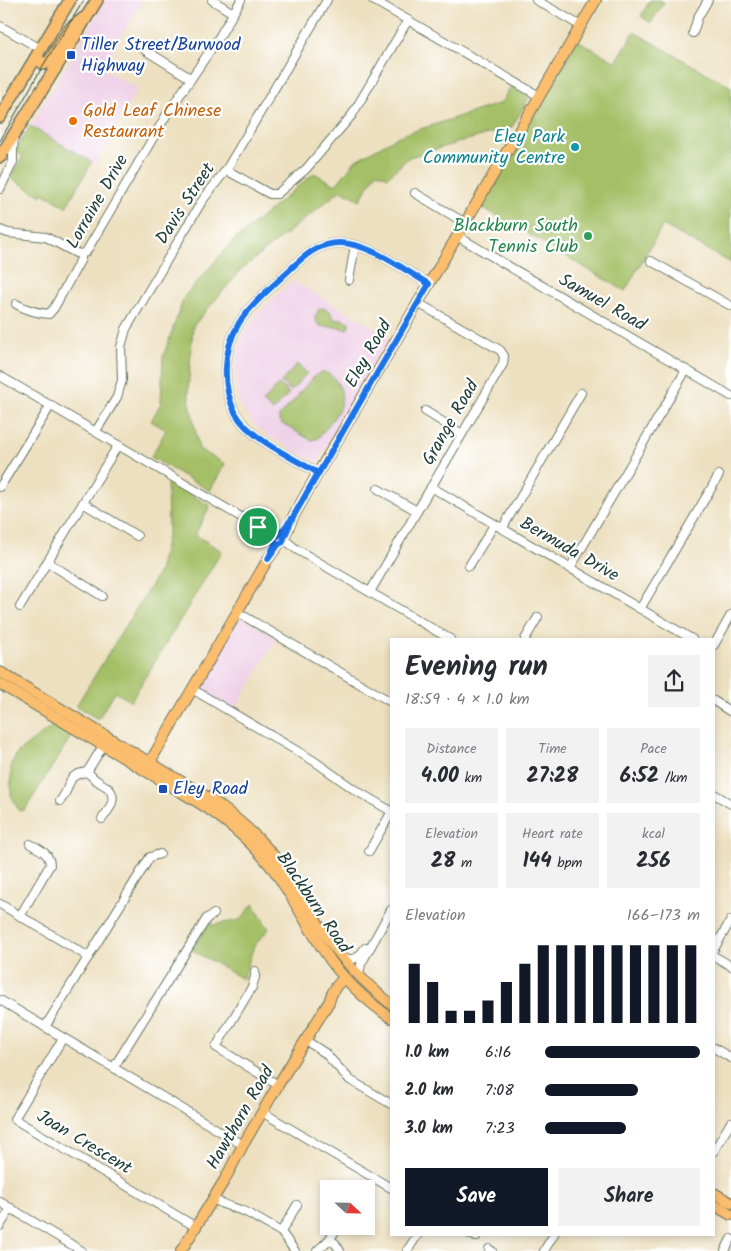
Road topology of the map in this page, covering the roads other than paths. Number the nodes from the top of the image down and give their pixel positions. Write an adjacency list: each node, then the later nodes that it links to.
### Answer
1 (70, 0): 19 (highway)
2 (97, 0): 13 (highway)
3 (212, 0): 12 (street)
4 (241, 0): 12 (street, Lorraine Drive)
5 (327, 0): 25 (street, Davis Street)
6 (374, 0): 11 (street)
7 (392, 0): 11 (street)
8 (536, 0): 16 (street)
9 (596, 0): 16 (main road, Eley Road)
10 (708, 0): 17 (street)
11 (387, 8): 14 (street)
12 (233, 13): 20 (street, Lorraine Drive)
13 (89, 14): 19 (highway); 23 (highway)
14 (408, 20): 21 (street); 25 (street)
15 (0, 26): 19 (street)
16 (581, 26): 21 (main road, Eley Road)
17 (693, 32)
18 (145, 50): 20 (street)
19 (38, 54): 22 (highway)
20 (190, 78): 32 (street, Lorraine Drive)
21 (539, 96): 28 (main road, Eley Road)
22 (0, 117)
23 (15, 133): 24 (highway); 26 (street)
24 (0, 157)
25 (226, 170): 45 (street, Davis Street)
26 (0, 189)
27 (415, 194): 28 (street)
28 (465, 223): 30 (main road, Eley Road)
29 (0, 230): 32 (street)
30 (458, 236): 35 (main road, Eley Road); 39 (street, Samuel Road)
31 (355, 245): 34 (street); 35 (street); 48 (street)
32 (81, 254): 37 (street, Lorraine Drive)
33 (651, 260): 38 (street)
34 (349, 280)
35 (429, 284): 36 (main road, Eley Road)
36 (418, 302): 46 (street, Grange Road); 48 (main road, Eley Road)
37 (16, 304)
38 (731, 306)
39 (686, 370): 42 (street, Samuel Road); 60 (street)
40 (0, 376): 43 (street)
41 (581, 393): 55 (street)
42 (731, 396)
43 (51, 405): 45 (street); 50 (street)
44 (425, 412): 46 (street)
45 (96, 432): 47 (street)
46 (462, 434): 51 (street, Grange Road)
47 (118, 445): 53 (street); 57 (street)
48 (318, 473): 57 (main road, Eley Road)
49 (718, 475): 64 (street)
50 (0, 487)
51 (431, 487): 54 (street, Grange Road); 55 (street, Bermuda Drive)
52 (378, 489): 54 (street)
53 (83, 503): 56 (street); 58 (street)
54 (417, 511): 61 (street, Grange Road)
55 (498, 527): 59 (street); 60 (street, Bermuda Drive)
56 (137, 536)
57 (279, 540): 61 (street); 65 (main road, Eley Road)
58 (47, 562): 62 (street); 63 (street)
59 (470, 566)
60 (570, 568): 64 (street, Bermuda Drive)
61 (370, 592): 68 (street)
62 (102, 596)
63 (20, 607)
64 (640, 609): 70 (street, Bermuda Drive)
65 (237, 612): 74 (main road, Eley Road); 75 (street)
66 (731, 616): 71 (street)
67 (538, 617): 69 (street)
68 (448, 638)
69 (526, 638)
70 (690, 638)
71 (715, 643)
72 (0, 672): 79 (main road, Blackburn Road)
73 (0, 684): 78 (main road, Blackburn Road)
74 (192, 689): 79 (main road, Eley Road); 84 (street)
75 (390, 701)
76 (715, 702): 77 (street)
77 (731, 712)
78 (104, 746): 79 (main road, Blackburn Road); 80 (street)
79 (147, 766): 91 (main road, Blackburn Road); 103 (main road, Blackburn Road)
80 (87, 772): 82 (street); 86 (street)
81 (715, 795): 83 (street)
82 (60, 801)
83 (731, 804)
84 (390, 811)
85 (390, 814): 88 (street)
86 (102, 819)
87 (30, 844): 93 (street)
88 (369, 850)
89 (160, 854): 99 (street)
90 (0, 904): 93 (street)
91 (312, 913): 98 (main road, Blackburn Road); 103 (main road)
92 (214, 914): 112 (street)
93 (20, 916): 99 (street)
94 (731, 920): 97 (street)
95 (389, 921): 96 (street, Hawthorn Road)
96 (374, 939): 98 (street, Hawthorn Road); 103 (street, Hawthorn Road)
97 (715, 947)
98 (342, 956): 103 (main road, Blackburn Road)
99 (89, 957): 107 (street)
100 (715, 957): 101 (street)
101 (731, 966)
102 (255, 971): 113 (street)
103 (353, 978): 105 (main road, Blackburn Road); 106 (main road, Blackburn Road); 109 (main road, Hawthorn Road)
104 (0, 1000): 107 (street)
105 (390, 1003)
106 (390, 1017)
107 (46, 1027): 108 (street)
108 (63, 1038): 112 (street); 129 (street, Joan Crescent)
109 (305, 1040): 113 (main road, Hawthorn Road); 114 (street)
110 (715, 1049): 111 (street)
111 (731, 1058)
112 (114, 1067): 117 (street)
113 (278, 1085): 115 (main road, Hawthorn Road)
114 (390, 1103)
115 (262, 1112): 117 (main road, Hawthorn Road); 119 (street)
116 (731, 1122): 118 (street)
117 (243, 1144): 121 (main road, Hawthorn Road)
118 (715, 1149)
119 (390, 1187)
120 (715, 1194): 123 (main road)
121 (213, 1199): 129 (main road, Hawthorn Road); 130 (street)
122 (0, 1202): 125 (street)
123 (731, 1203)
124 (715, 1206): 127 (main road)
125 (11, 1208): 128 (street); 135 (street)
126 (305, 1210): 130 (street)
127 (731, 1215)
128 (0, 1226)
129 (196, 1227): 136 (main road, Hawthorn Road)
130 (281, 1232): 137 (street)
131 (417, 1236): 140 (street)
132 (553, 1236): 141 (street)
133 (731, 1239): 142 (street)
134 (731, 1246): 142 (street)
135 (81, 1251)
136 (181, 1251)
137 (295, 1251)
138 (317, 1251): 139 (street)
139 (340, 1251)
140 (407, 1251)
141 (544, 1251)
142 (726, 1251)

